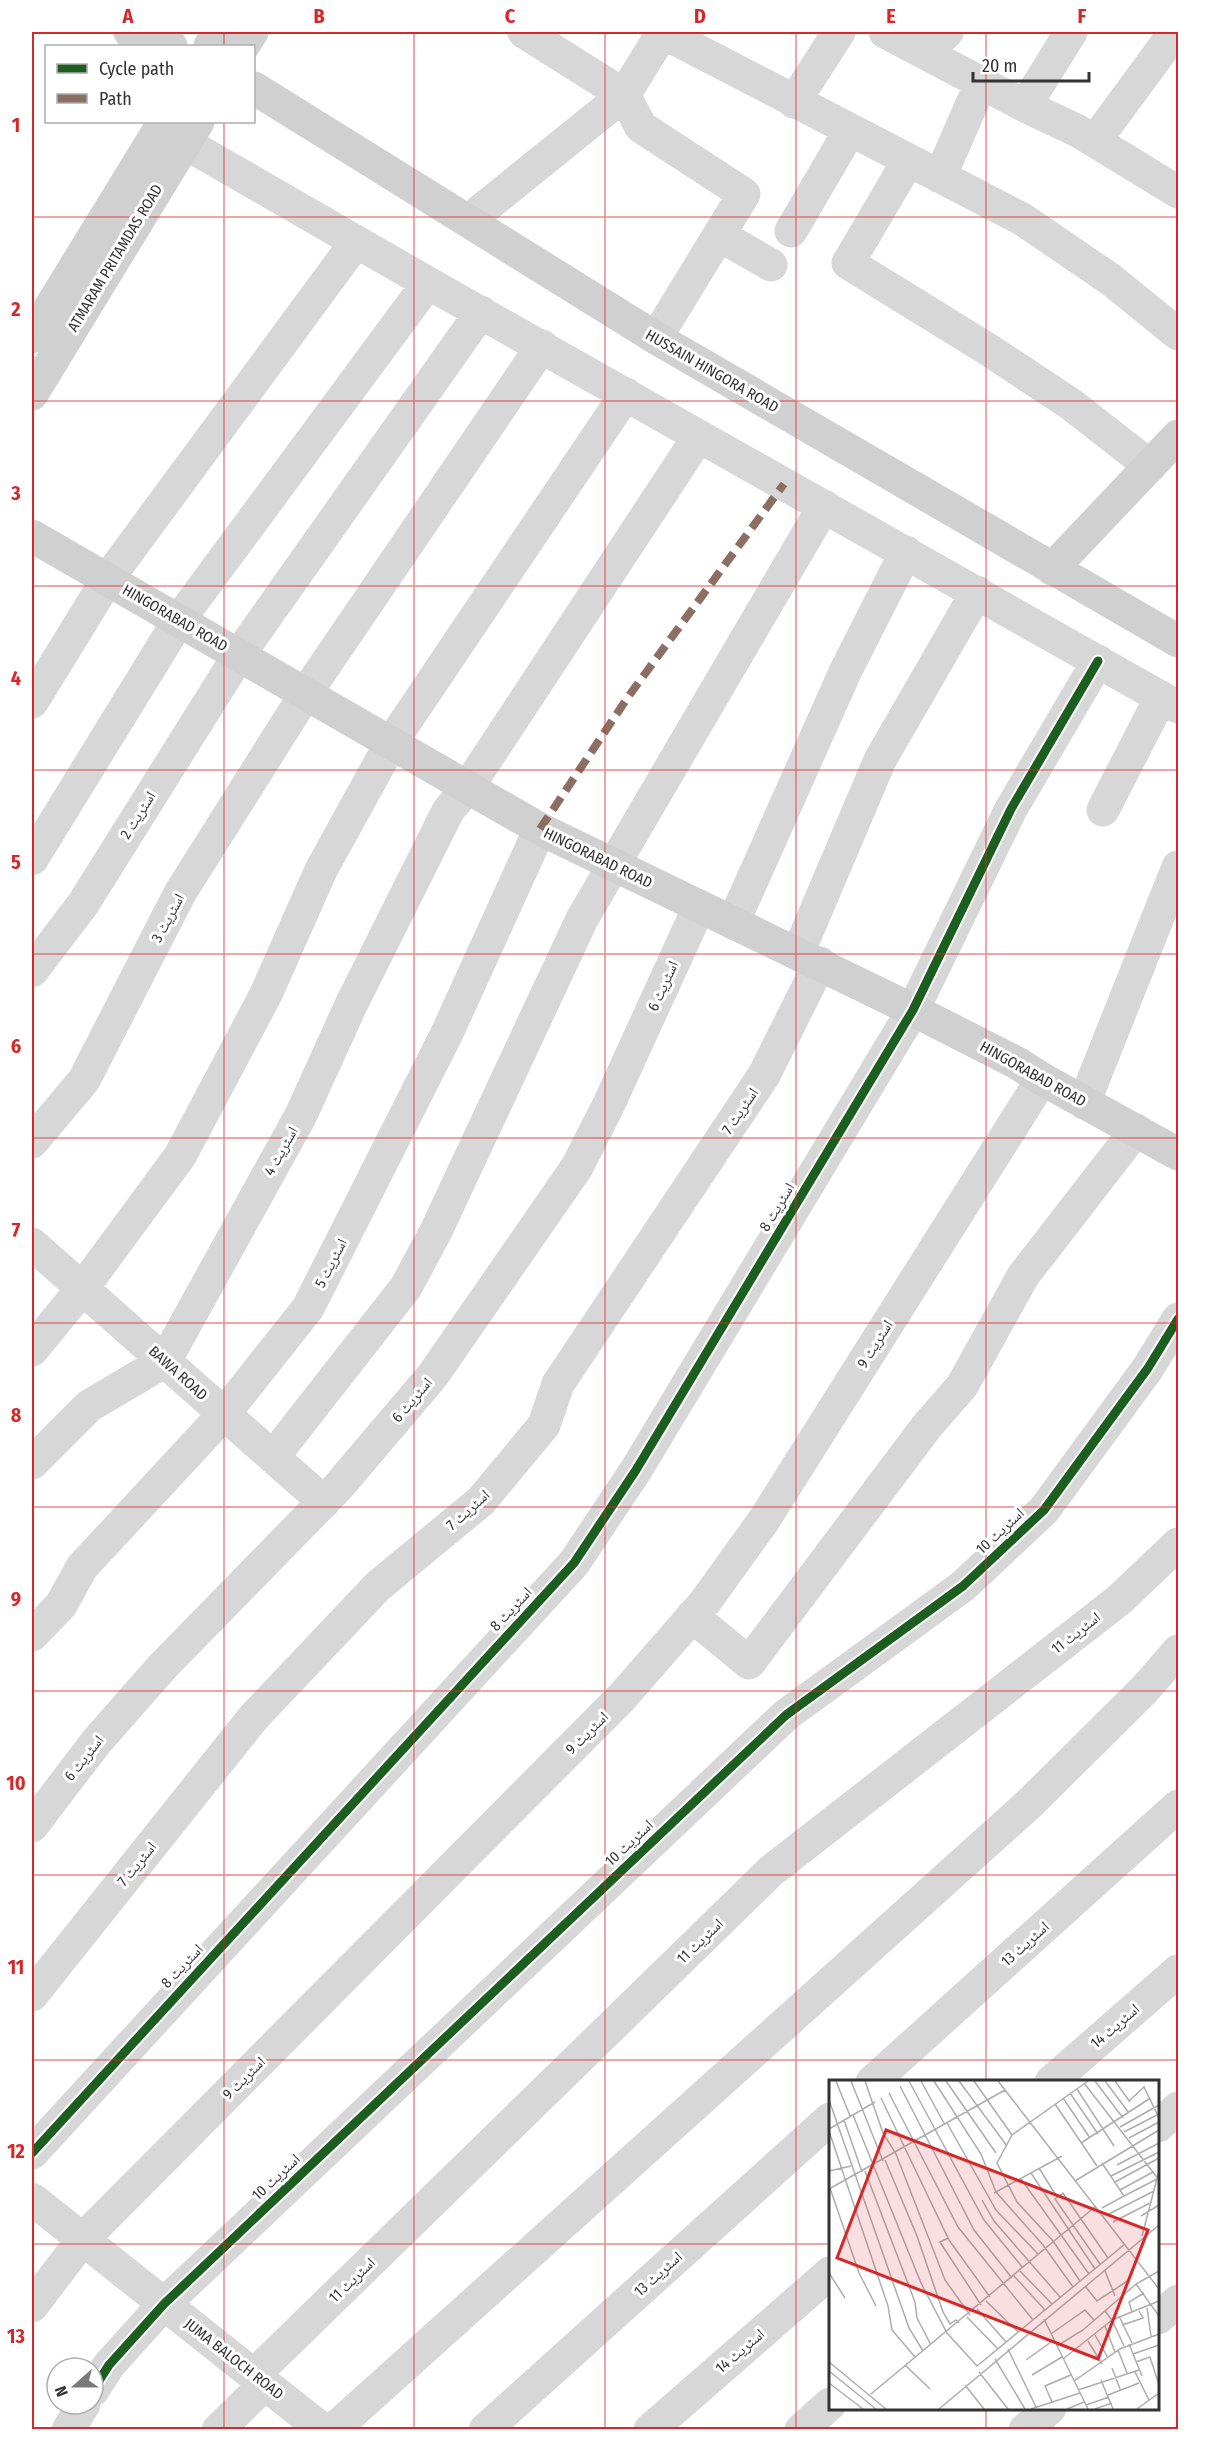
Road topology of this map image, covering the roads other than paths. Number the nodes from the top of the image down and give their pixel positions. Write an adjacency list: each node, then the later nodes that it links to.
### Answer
1 (130, 32): 10 (street)
2 (252, 32): 11 (street)
3 (524, 32): 14 (street)
4 (663, 32): 14 (street); 15 (street)
5 (839, 32): 15 (street)
6 (885, 32): 9 (street)
7 (1071, 32): 16 (street)
8 (1175, 32): 19 (street)
9 (936, 42): 12 (street)
10 (168, 45)
11 (244, 45)
12 (981, 83): 16 (street); 21 (street)
13 (255, 89): 23 (street, HUSSAIN HINGORA ROAD)
14 (624, 95): 23 (street); 25 (street)
15 (794, 102): 18 (street)
16 (1025, 106): 19 (street)
17 (182, 129): 26 (street); 30 (street, ATMARAM PRITAMDAS ROAD); 34 (street, ATMARAM PRITAMDAS ROAD)
18 (850, 130): 20 (street); 24 (street)
19 (1095, 141): 22 (street)
20 (908, 161): 21 (street); 38 (street)
21 (940, 177): 31 (street)
22 (1179, 192)
23 (469, 220): 32 (street, HUSSAIN HINGORA ROAD)
24 (791, 231)
25 (719, 235): 27 (street); 32 (street)
26 (356, 242): 28 (street); 43 (street)
27 (771, 266)
28 (428, 283): 29 (street); 45 (street)
29 (481, 312): 33 (street); 47 (street, اسٹریٹ 2)
30 (36, 317)
31 (1179, 334)
32 (656, 338): 42 (street, HUSSAIN HINGORA ROAD)
33 (542, 346): 35 (street); 49 (street, اسٹریٹ 3)
34 (32, 394)
35 (626, 394): 36 (street); 52 (street)
36 (699, 436): 39 (street); 53 (street, اسٹریٹ 4)
37 (1179, 436): 38 (street)
38 (1150, 466): 42 (street)
39 (824, 506): 41 (street); 57 (street)
40 (32, 536): 43 (street, HINGORABAD ROAD)
41 (906, 552): 44 (street); 60 (street)
42 (1052, 569): 46 (street, HUSSAIN HINGORA ROAD)
43 (108, 580): 45 (street, HINGORABAD ROAD); 50 (street)
44 (976, 592): 48 (street); 61 (street, اسٹریٹ 7)
45 (179, 620): 47 (street, HINGORABAD ROAD); 56 (street)
46 (1179, 641)
47 (239, 655): 49 (street, HINGORABAD ROAD); 62 (street, اسٹریٹ 2)
48 (1098, 661): 51 (street); 63 (street, اسٹریٹ 8)
49 (306, 693): 52 (street, HINGORABAD ROAD); 67 (street, اسٹریٹ 3)
50 (32, 702)
51 (1170, 702): 54 (street)
52 (391, 743): 53 (street, HINGORABAD ROAD); 70 (street)
53 (468, 786): 55 (street, HINGORABAD ROAD); 73 (street, اسٹریٹ 4)
54 (1102, 810)
55 (540, 829): 57 (street, HINGORABAD ROAD); 74 (street, اسٹریٹ 5)
56 (32, 859)
57 (614, 866): 59 (street, HINGORABAD ROAD); 75 (street)
58 (1179, 867): 65 (street)
59 (699, 907): 60 (street, HINGORABAD ROAD); 77 (street, اسٹریٹ 6)
60 (733, 923): 61 (street, HINGORABAD ROAD)
61 (809, 958): 63 (street, HINGORABAD ROAD); 85 (street, اسٹریٹ 7)
62 (32, 971)
63 (914, 1010): 64 (street, HINGORABAD ROAD); 91 (street, اسٹریٹ 8)
64 (1042, 1079): 65 (street, HINGORABAD ROAD); 79 (street, اسٹریٹ 9)
65 (1084, 1102): 66 (street, HINGORABAD ROAD)
66 (1136, 1131): 68 (street, HINGORABAD ROAD); 79 (street)
67 (32, 1142)
68 (1179, 1154)
69 (32, 1244): 70 (street, BAWA ROAD)
70 (82, 1289): 72 (street); 73 (street, BAWA ROAD)
71 (1179, 1319): 96 (street, اسٹریٹ 10)
72 (32, 1350)
73 (165, 1361): 74 (street, BAWA ROAD); 76 (street)
74 (224, 1414): 75 (street, BAWA ROAD); 80 (street, اسٹریٹ 5)
75 (273, 1457): 77 (street, BAWA ROAD)
76 (32, 1463)
77 (324, 1502): 83 (street, اسٹریٹ 6)
78 (1179, 1544): 100 (street, اسٹریٹ 11)
79 (692, 1617): 93 (street, اسٹریٹ 9)
80 (32, 1635)
81 (1179, 1651): 107 (street)
82 (1179, 1806): 86 (street, اسٹریٹ 13)
83 (32, 1826)
84 (1179, 1971): 87 (street, اسٹریٹ 14)
85 (32, 1995)
86 (874, 2080)
87 (1053, 2080)
88 (1179, 2108): 90 (street)
89 (829, 2121): 108 (street, اسٹریٹ 13)
90 (1159, 2125)
91 (32, 2153)
92 (32, 2199): 93 (street, JUMA BALOCH ROAD)
93 (83, 2240): 96 (street, JUMA BALOCH ROAD); 97 (street, اسٹریٹ 9)
94 (829, 2275): 109 (street, اسٹریٹ 14)
95 (1179, 2301): 98 (street)
96 (164, 2304): 99 (street, اسٹریٹ 10); 100 (street, JUMA BALOCH ROAD)
97 (32, 2306)
98 (1159, 2317)
99 (105, 2371)
100 (260, 2380): 105 (street, اسٹریٹ 11); 106 (street, JUMA BALOCH ROAD)
101 (829, 2406): 110 (street)
102 (1049, 2410): 111 (street)
103 (77, 2416): 104 (street)
104 (68, 2430)
105 (218, 2430)
106 (323, 2430)
107 (333, 2430)
108 (485, 2430)
109 (650, 2430)
110 (801, 2430)
111 (1026, 2430)

